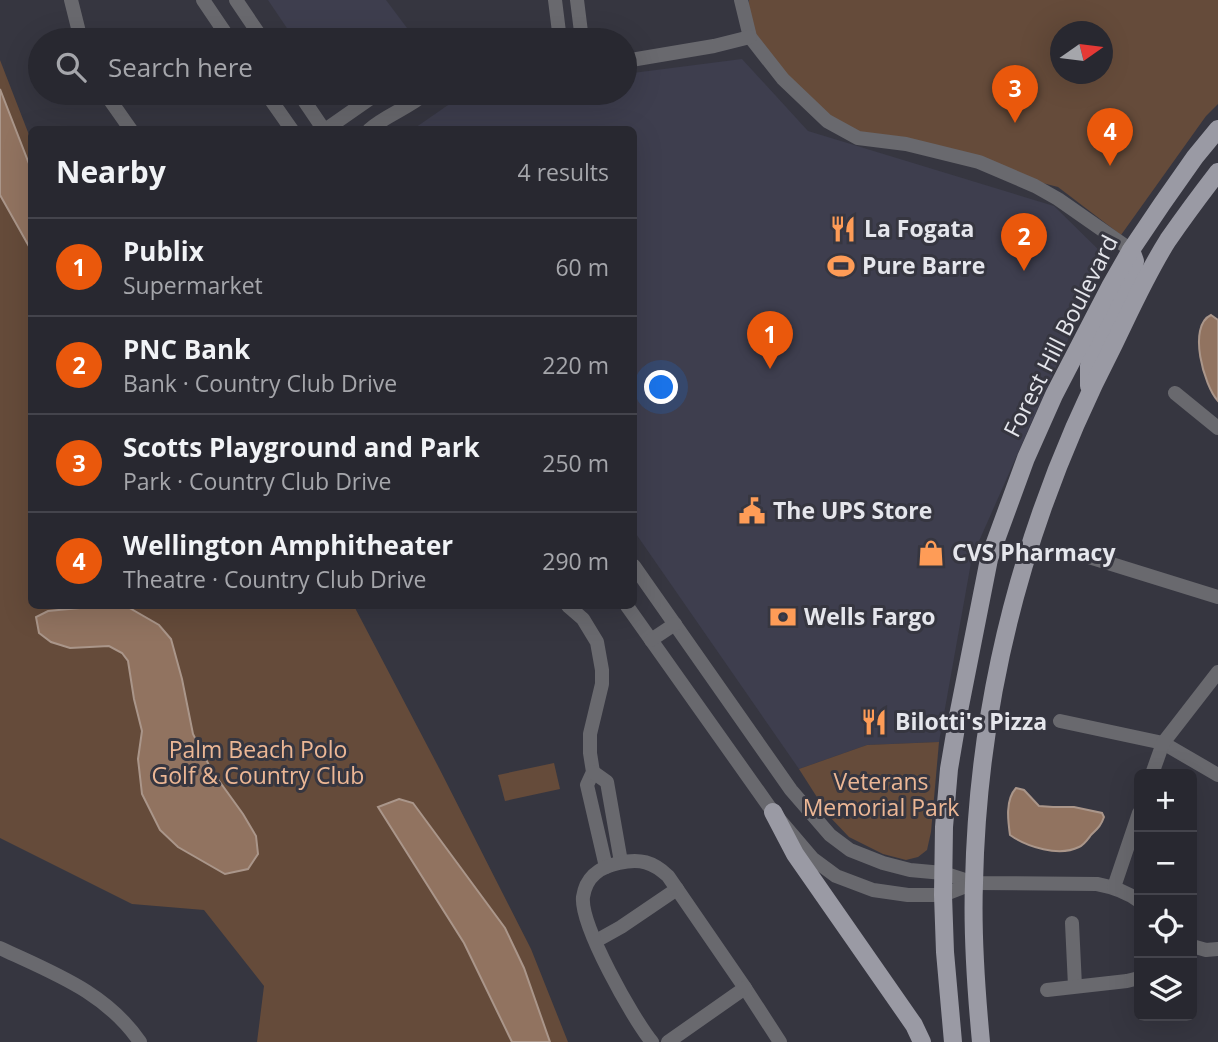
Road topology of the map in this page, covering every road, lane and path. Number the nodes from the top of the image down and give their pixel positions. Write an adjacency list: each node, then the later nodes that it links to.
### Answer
1 (71, 0): 7 (street)
2 (203, 0): 8 (street)
3 (236, 0): 9 (street)
4 (556, 0): 10 (street)
5 (577, 0): 11 (street)
6 (741, 0): 12 (street)
7 (78, 28)
8 (222, 28)
9 (255, 28)
10 (559, 28)
11 (580, 28)
12 (750, 37): 13 (street); 26 (street)
13 (637, 59)
14 (113, 105): 19 (street)
15 (275, 105): 20 (street)
16 (307, 105): 21 (street)
17 (361, 105): 22 (street)
18 (411, 105): 23 (street)
19 (128, 126)
20 (289, 126)
21 (322, 126)
22 (331, 126)
23 (374, 126)
24 (1218, 129): 26 (main road, Forest Hill Boulevard)
25 (1218, 172): 27 (main road)
26 (1131, 250): 27 (main road); 47 (main road, Forest Hill Boulevard)
27 (1090, 389): 48 (main road)
28 (1175, 393): 29 (street)
29 (1218, 428)
30 (1089, 557): 32 (street)
31 (637, 570): 35 (street)
32 (1218, 597)
33 (571, 609): 41 (street)
34 (629, 609): 36 (street)
35 (675, 624): 36 (street); 47 (street)
36 (651, 640): 43 (street)
37 (1218, 672): 39 (street)
38 (1060, 721): 39 (street)
39 (1163, 743): 40 (street); 42 (street)
40 (1154, 769)
41 (593, 772): 45 (street); 46 (street)
42 (1218, 775)
43 (773, 812): 51 (street); 66 (main road)
44 (1134, 828): 49 (street)
45 (621, 862): 46 (street); 50 (street)
46 (606, 867): 54 (street)
47 (943, 873): 48 (street); 51 (main road, Forest Hill Boulevard)
48 (974, 883): 49 (street); 51 (street); 68 (main road)
49 (1114, 887): 52 (street)
50 (677, 889): 54 (street); 60 (street)
51 (943, 895): 67 (main road, Forest Hill Boulevard)
52 (1134, 898)
53 (1072, 923): 59 (street)
54 (596, 942): 63 (street)
55 (1197, 947): 57 (street)
56 (0, 948): 62 (street)
57 (1218, 949)
58 (1134, 979): 59 (street)
59 (1075, 986): 61 (street)
60 (746, 988): 64 (street); 65 (street)
61 (1047, 990)
62 (141, 1042)
63 (652, 1042)
64 (668, 1042)
65 (780, 1042)
66 (922, 1042)
67 (953, 1042)
68 (981, 1042)

